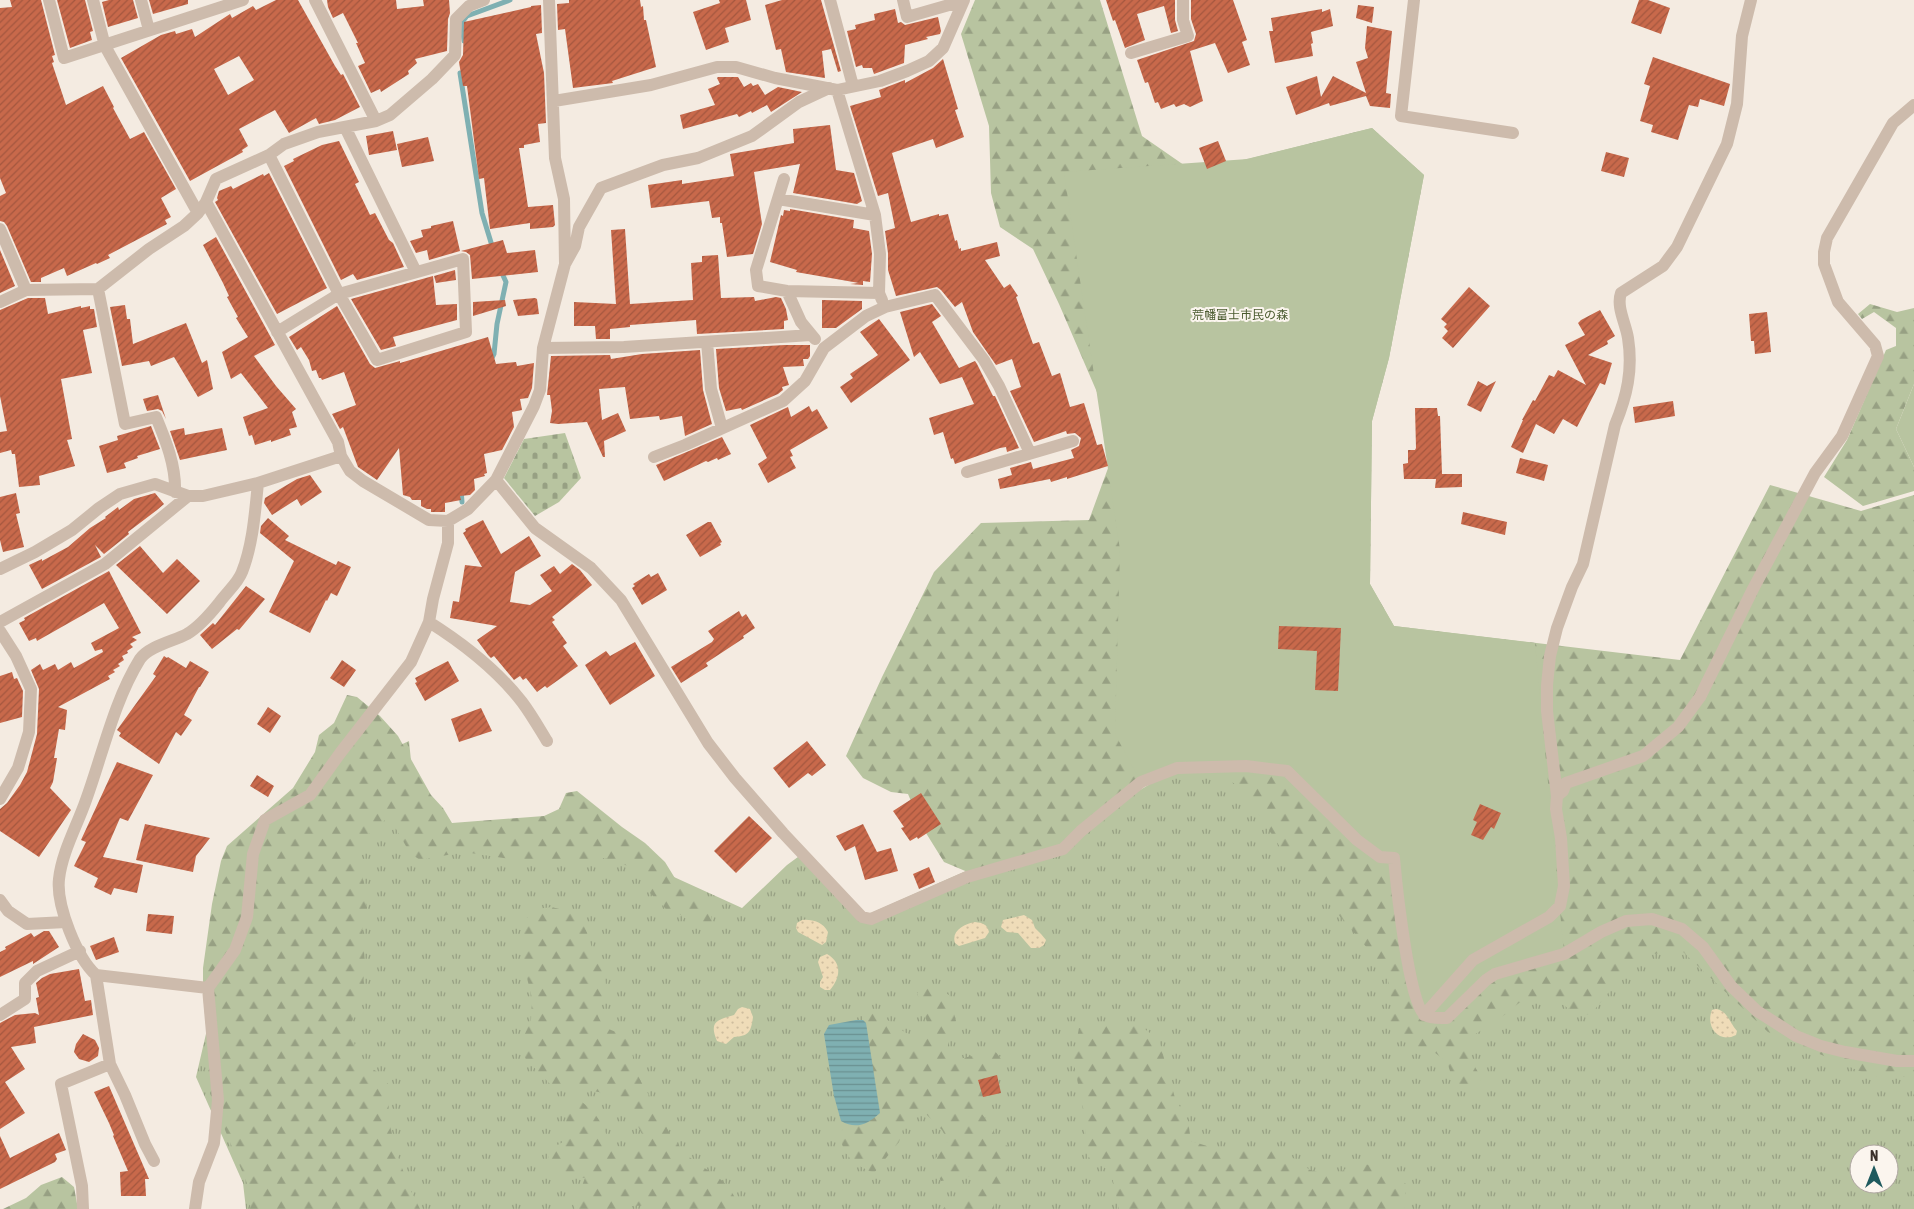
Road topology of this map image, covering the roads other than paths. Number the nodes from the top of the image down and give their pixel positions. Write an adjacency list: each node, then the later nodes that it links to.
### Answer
1 (49, 0): 15 (street)
2 (93, 0): 15 (street)
3 (141, 0): 14 (street)
4 (243, 0): 14 (street)
5 (315, 0): 21 (street)
6 (484, 0): 21 (street)
7 (549, 0): 19 (street)
8 (830, 0): 17 (street)
9 (903, 0): 13 (street)
10 (1183, 0): 16 (street)
11 (1414, 0): 23 (street)
12 (1751, 0): 60 (street)
13 (963, 1): 17 (street)
14 (149, 30): 15 (street)
15 (105, 46): 28 (street)
16 (1131, 53)
17 (853, 86): 18 (street)
18 (833, 89): 19 (street); 29 (street); 31 (street)
19 (554, 101): 31 (street)
20 (1914, 105): 60 (street)
21 (376, 121): 22 (street)
22 (345, 127): 24 (street); 32 (street)
23 (1514, 133)
24 (269, 155): 27 (street); 37 (street)
25 (784, 178): 26 (street)
26 (778, 199): 29 (street); 35 (street)
27 (206, 202): 28 (street); 40 (street)
28 (198, 213): 33 (street)
29 (875, 216): 36 (street)
30 (0, 229): 34 (street)
31 (565, 264): 43 (street)
32 (416, 272): 37 (street); 37 (street)
33 (98, 289): 34 (street); 53 (street)
34 (26, 290): 38 (street)
35 (788, 291): 36 (street); 41 (street)
36 (879, 293): 39 (street)
37 (339, 294): 40 (street)
38 (0, 302)
39 (885, 307): 44 (street); 47 (street)
40 (277, 332): 48 (street)
41 (811, 335): 42 (street); 44 (street)
42 (707, 342): 43 (street); 45 (street)
43 (543, 348): 51 (street)
44 (824, 348): 45 (street)
45 (722, 428): 49 (street)
46 (1073, 441): 47 (street)
47 (1030, 453): 50 (street)
48 (342, 456): 52 (street); 54 (street)
49 (654, 457)
50 (967, 472)
51 (496, 480): 54 (street); 68 (street)
52 (258, 483): 53 (street); 63 (street)
53 (182, 494): 55 (street); 56 (street)
54 (448, 521): 57 (street)
55 (0, 569)
56 (0, 622)
57 (430, 622): 59 (street); 66 (street)
58 (0, 631): 61 (street)
59 (547, 741)
60 (1558, 796): 68 (street)
61 (0, 800)
62 (0, 900): 63 (street)
63 (66, 922): 64 (street)
64 (80, 951): 65 (street); 67 (street)
65 (96, 975): 66 (street); 70 (street)
66 (208, 988): 73 (street)
67 (0, 1015)
68 (1424, 1015): 69 (street)
69 (1914, 1061)
70 (110, 1064): 71 (street); 72 (street)
71 (154, 1161)
72 (83, 1209)
73 (196, 1209)

